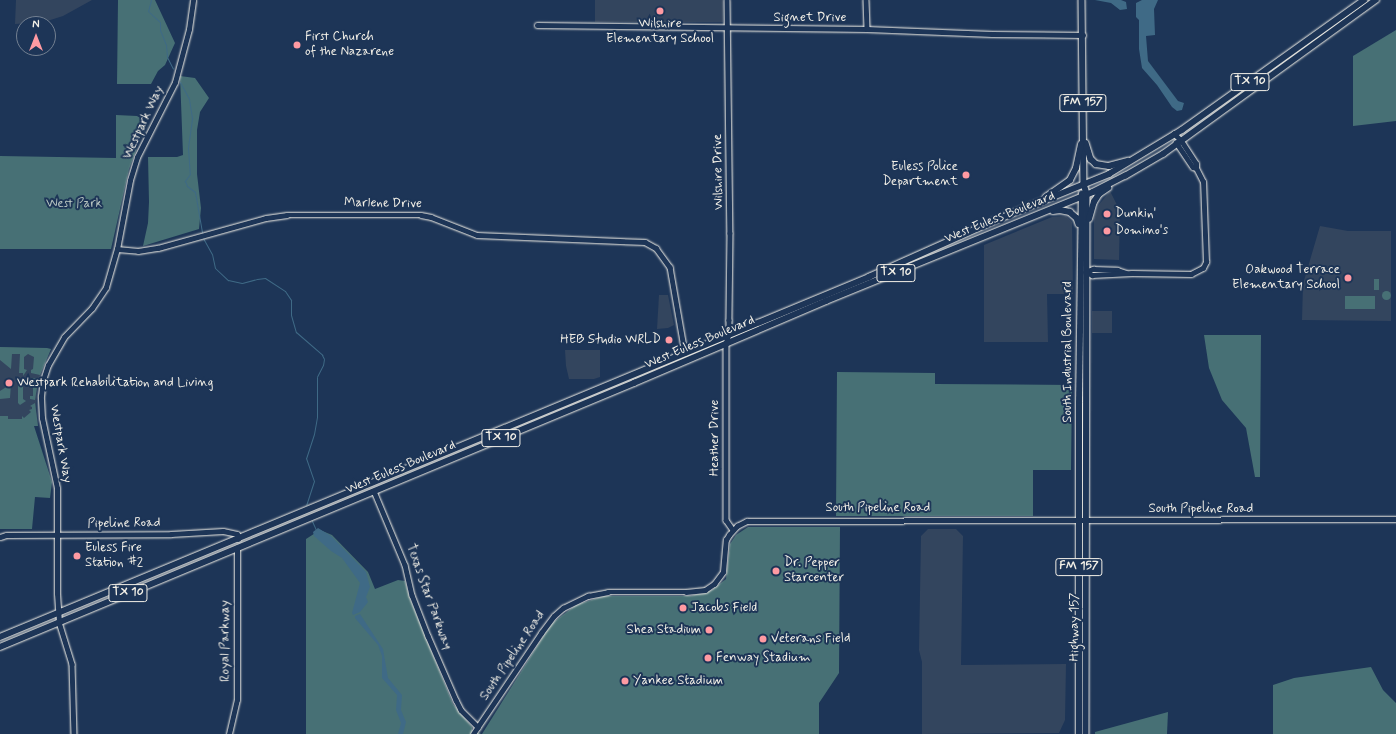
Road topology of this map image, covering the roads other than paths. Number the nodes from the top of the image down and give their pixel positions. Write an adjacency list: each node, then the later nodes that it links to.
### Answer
1 (193, 0): 27 (main road, Westpark Way)
2 (728, 0): 8 (street, Wilshire Drive)
3 (866, 0): 9 (street)
4 (1082, 0): 10 (main road, South Industrial Boulevard / FM 157)
5 (1364, 0): 11 (main road, West Euless Boulevard / TX 10)
6 (1376, 0): 14 (main road, West Euless Boulevard / TX 10)
7 (537, 25): 8 (street, Signet Drive)
8 (728, 28): 9 (street, Signet Drive); 30 (street, Wilshire Drive)
9 (867, 29): 10 (street, Signet Drive)
10 (1083, 35): 12 (main road, South Industrial Boulevard / FM 157)
11 (1174, 134): 14 (street); 15 (main road, West Euless Boulevard / TX 10)
12 (1084, 135): 13 (main road, South Industrial Boulevard / FM 157); 15 (main road)
13 (1084, 141): 17 (main road, South Industrial Boulevard / FM 157); 20 (main road)
14 (1179, 143): 16 (main road, West Euless Boulevard / TX 10); 28 (street)
15 (1139, 157): 17 (main road, West Euless Boulevard / TX 10)
16 (1125, 176): 18 (main road, West Euless Boulevard / TX 10); 24 (main road)
17 (1084, 184): 18 (main road, South Industrial Boulevard / FM 157); 19 (main road, South Industrial Boulevard / FM 157); 20 (main road, West Euless Boulevard / TX 10)
18 (1087, 194): 19 (main road, West Euless Boulevard / TX 10); 24 (main road, South Industrial Boulevard / FM 157)
19 (1081, 196): 21 (main road, West Euless Boulevard / TX 10); 24 (main road, South Industrial Boulevard / FM 157)
20 (1036, 204): 22 (main road, West Euless Boulevard / TX 10)
21 (1049, 210): 23 (main road, West Euless Boulevard / TX 10); 24 (main road)
22 (1005, 217): 23 (main road); 25 (main road, West Euless Boulevard / TX 10)
23 (1009, 227): 26 (main road, West Euless Boulevard / TX 10)
24 (1083, 232): 28 (main road, South Industrial Boulevard / FM 157); 29 (main road, South Industrial Boulevard / FM 157)
25 (964, 235): 26 (main road); 30 (main road, West Euless Boulevard / TX 10)
26 (960, 246): 33 (main road, West Euless Boulevard / TX 10)
27 (117, 249): 34 (street, Marlene Drive); 44 (main road, Westpark Way)
28 (1087, 272): 29 (street); 32 (main road, South Industrial Boulevard / FM 157)
29 (1080, 273): 31 (main road, South Industrial Boulevard / FM 157)
30 (729, 334): 33 (street, Wilshire Drive); 34 (main road, West Euless Boulevard / TX 10)
31 (1080, 342): 32 (main road); 38 (main road, South Industrial Boulevard / FM 157)
32 (1087, 342): 39 (main road, South Industrial Boulevard / FM 157)
33 (726, 344): 36 (main road, West Euless Boulevard / TX 10); 41 (street, Heather Drive)
34 (685, 353): 35 (main road, West Euless Boulevard / TX 10)
35 (371, 483): 36 (main road); 40 (main road, West Euless Boulevard / TX 10)
36 (374, 491): 47 (main road, West Euless Boulevard / TX 10); 55 (street, Texas Star Parkway)
37 (1396, 519): 39 (street, South Pipeline Road)
38 (1079, 520): 39 (street, South Pipeline Road); 41 (street, South Pipeline Road); 59 (main road, Highway 157 / FM 157)
39 (1087, 520): 60 (main road, Highway 157 / FM 157)
40 (270, 526): 46 (main road, West Euless Boulevard / TX 10); 47 (main road)
41 (733, 530): 55 (street, South Pipeline Road)
42 (0, 533): 43 (main road, Pipeline Road)
43 (6, 535): 44 (main road, Pipeline Road); 45 (main road, Pipeline Road)
44 (57, 535): 46 (main road, Pipeline Road); 51 (main road, Westpark Way)
45 (0, 537)
46 (238, 539): 48 (main road); 49 (main road, West Euless Boulevard / TX 10)
47 (238, 548): 48 (main road, West Euless Boulevard / TX 10); 57 (street, Royal Parkway)
48 (196, 565): 50 (main road, West Euless Boulevard / TX 10)
49 (149, 576): 50 (main road); 51 (main road, West Euless Boulevard / TX 10)
50 (150, 584): 52 (main road, West Euless Boulevard / TX 10)
51 (58, 613): 52 (main road, Westpark Way); 53 (main road, West Euless Boulevard / TX 10)
52 (59, 622): 54 (main road, West Euless Boulevard / TX 10); 56 (street, Westpark Way)
53 (0, 637)
54 (0, 647)
55 (478, 727): 58 (street, South Pipeline Road)
56 (74, 734)
57 (230, 734)
58 (474, 734)
59 (1079, 734)
60 (1086, 734)

